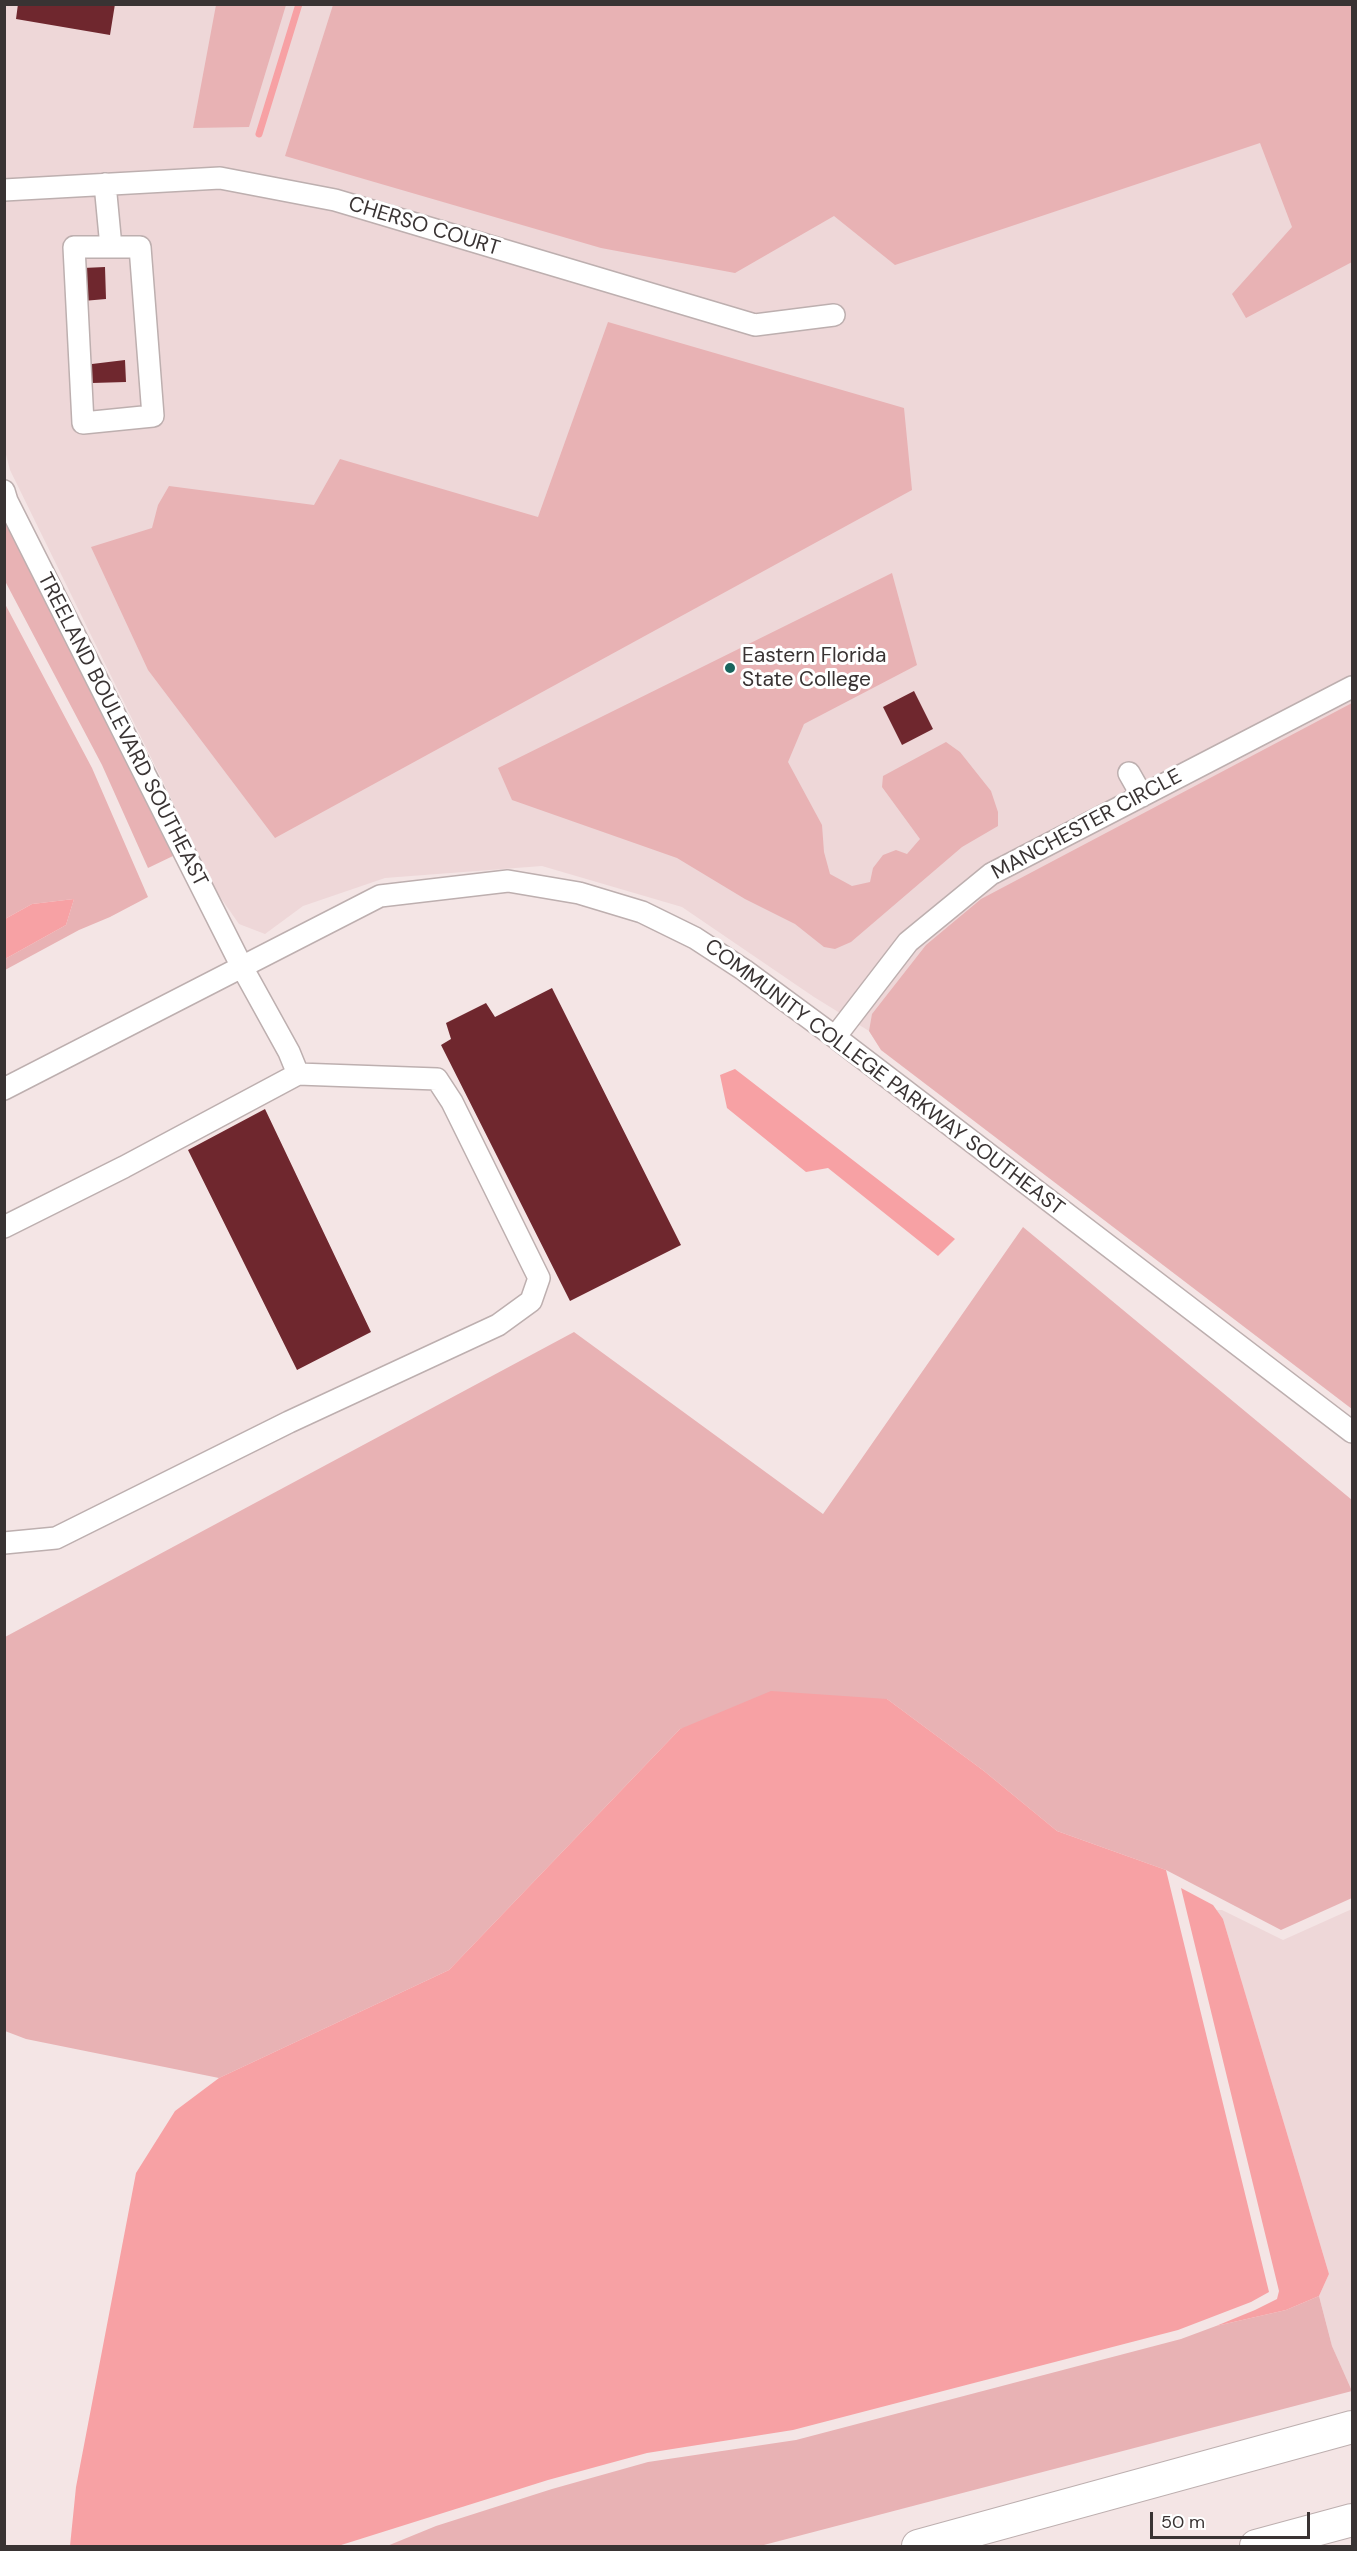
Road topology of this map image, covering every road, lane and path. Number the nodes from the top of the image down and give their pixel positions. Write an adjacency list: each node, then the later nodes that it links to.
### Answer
1 (105, 184): 2 (street, CHERSO COURT); 3 (street); 4 (street, CHERSO COURT)
2 (4, 190)
3 (111, 247): 3 (street)
4 (834, 315)
5 (4, 491): 9 (street, TREELAND BOULEVARD SOUTHEAST)
6 (1353, 687): 8 (street, MANCHESTER CIRCLE)
7 (1129, 772): 8 (street)
8 (1142, 796): 10 (street, MANCHESTER CIRCLE)
9 (242, 967): 10 (street, COMMUNITY COLLEGE PARKWAY SOUTHEAST); 11 (street, TREELAND BOULEVARD SOUTHEAST); 12 (street, COMMUNITY COLLEGE PARKWAY SOUTHEAST)
10 (835, 1037): 14 (street, COMMUNITY COLLEGE PARKWAY SOUTHEAST)
11 (298, 1074): 13 (street); 15 (street)
12 (4, 1089)
13 (4, 1227)
14 (1353, 1432)
15 (4, 1543)
16 (1353, 2427): 18 (highway)
17 (1353, 2520): 19 (highway)
18 (918, 2547)
19 (1256, 2547)

